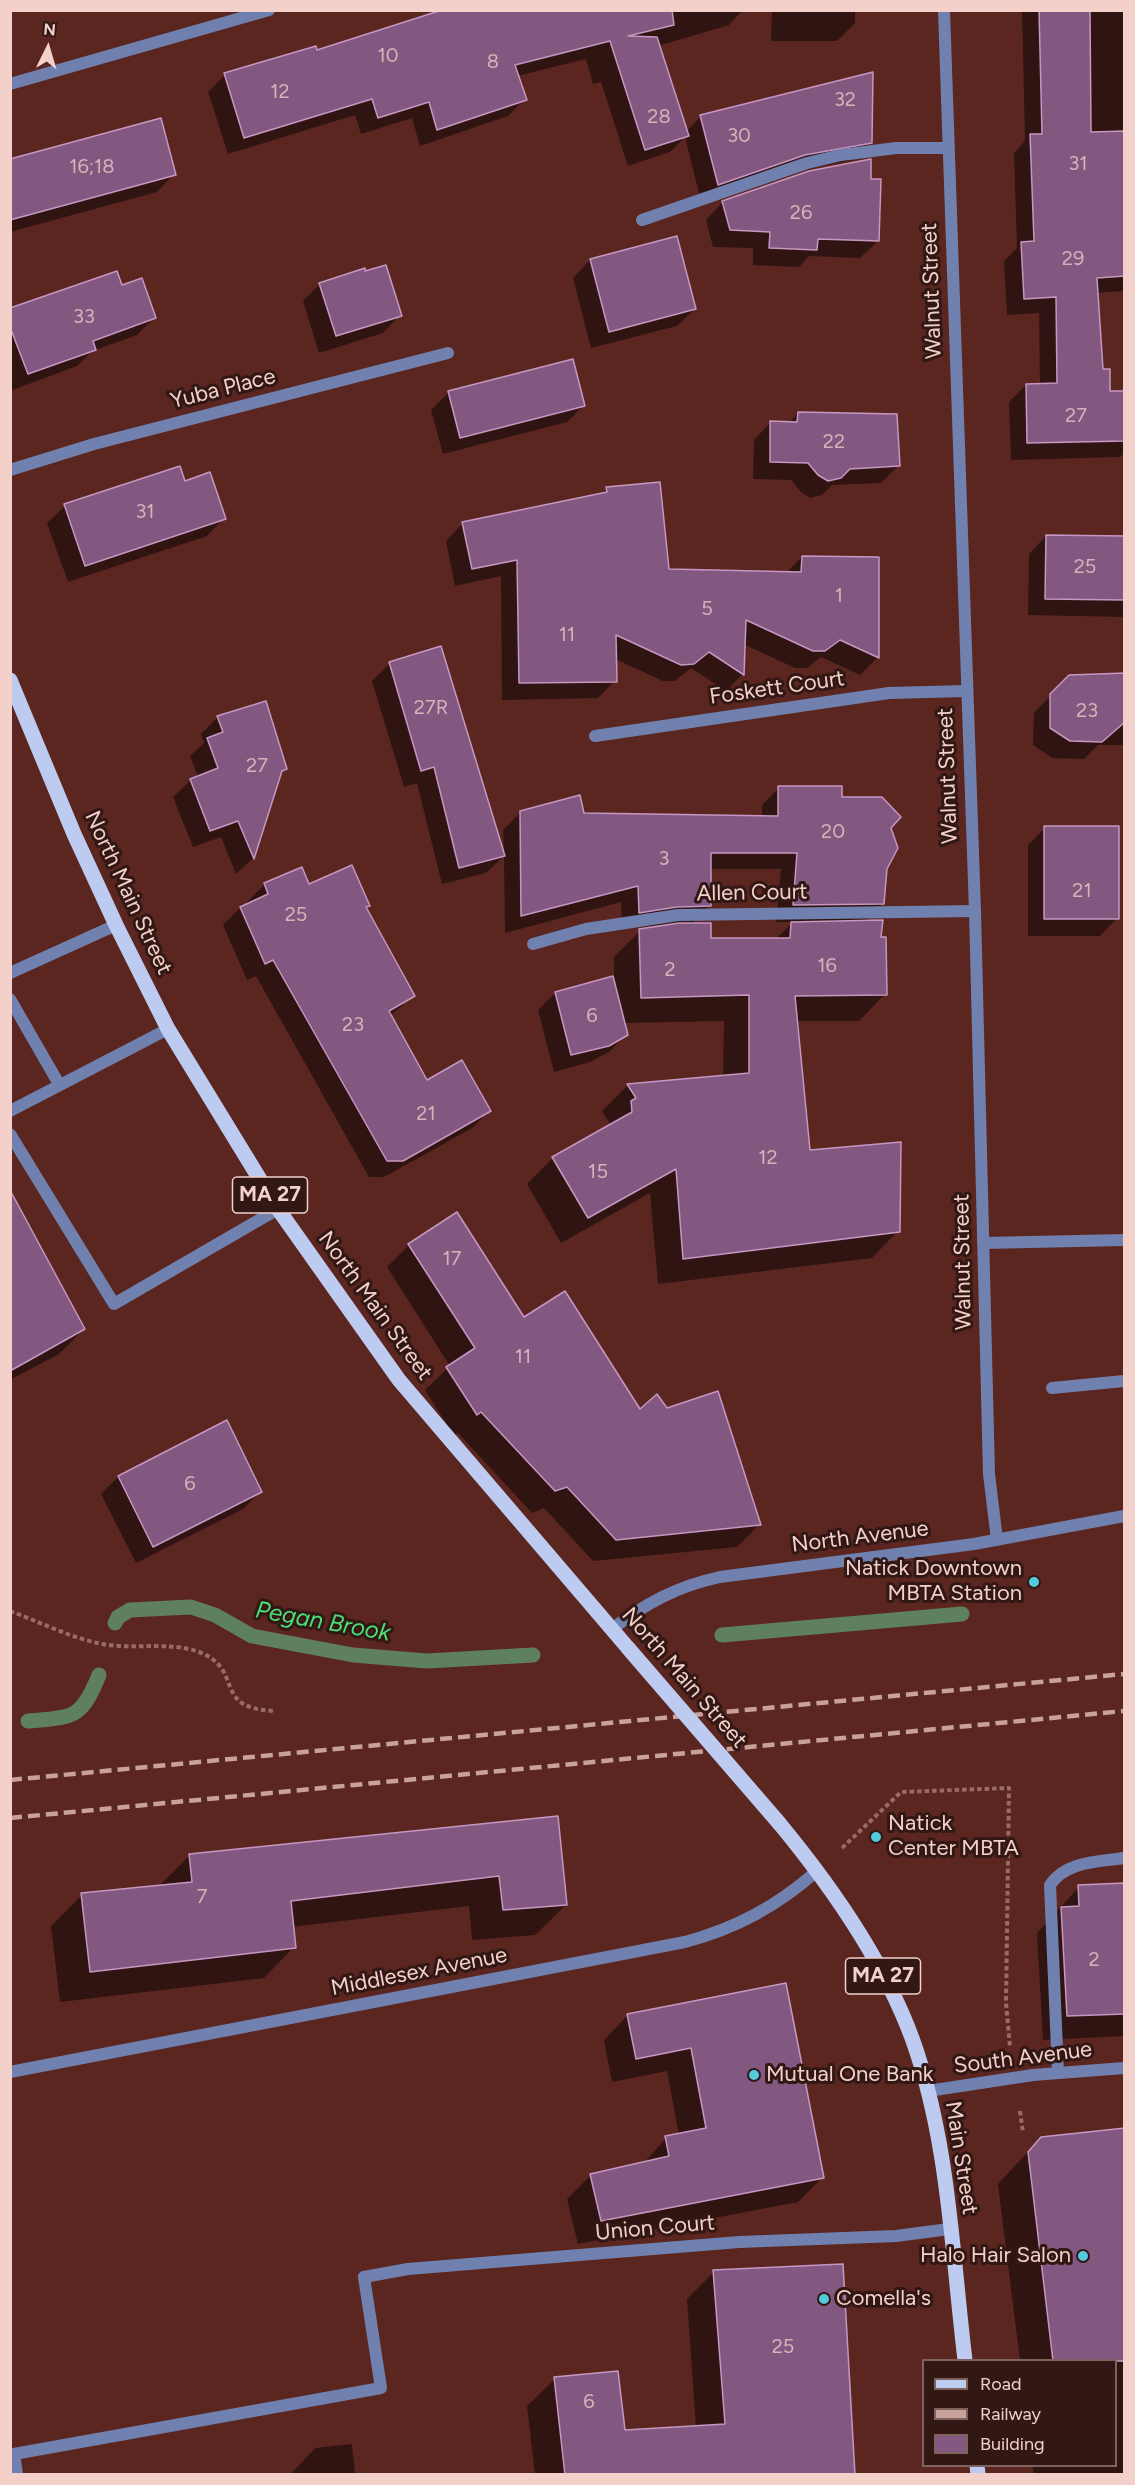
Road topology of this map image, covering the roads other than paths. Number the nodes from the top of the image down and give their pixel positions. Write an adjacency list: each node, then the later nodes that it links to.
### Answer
1 (269, 10): 3 (street)
2 (944, 10): 4 (street, Walnut Street)
3 (10, 84)
4 (948, 147): 5 (street); 9 (street, Walnut Street)
5 (642, 220)
6 (448, 353): 7 (street, Yuba Place)
7 (10, 470)
8 (10, 680): 12 (main road, North Main Street / MA 27)
9 (966, 691): 10 (street, Foskett Court); 11 (street, Walnut Street)
10 (595, 736)
11 (975, 911): 13 (street, Allen Court); 22 (street, Walnut Street)
12 (116, 925): 14 (street); 16 (main road, North Main Street / MA 27)
13 (533, 944)
14 (10, 973)
15 (10, 999): 17 (street)
16 (168, 1029): 17 (street); 20 (main road, North Main Street / MA 27)
17 (59, 1084): 18 (street)
18 (10, 1111)
19 (10, 1134): 20 (street)
20 (278, 1209): 27 (main road, North Main Street / MA 27)
21 (1125, 1240): 22 (street)
22 (983, 1243): 26 (street, Walnut Street)
23 (1125, 1381): 24 (street)
24 (1052, 1388)
25 (1125, 1516): 26 (street, North Avenue)
26 (997, 1540): 27 (street, North Avenue)
27 (612, 1629): 28 (main road, North Main Street / MA 27, bridge)
28 (779, 1822): 30 (main road, Main Street / MA 27)
29 (1125, 1858): 33 (street)
30 (817, 1871): 32 (street, Middlesex Avenue); 34 (main road, Main Street / MA 27)
31 (1125, 2068): 33 (street, South Avenue)
32 (10, 2072)
33 (1058, 2073): 34 (street, South Avenue)
34 (928, 2091): 35 (main road, Main Street / MA 27)
35 (950, 2229): 36 (main road, Main Street / MA 27); 37 (street, Union Court)
36 (965, 2359)
37 (17, 2475)

